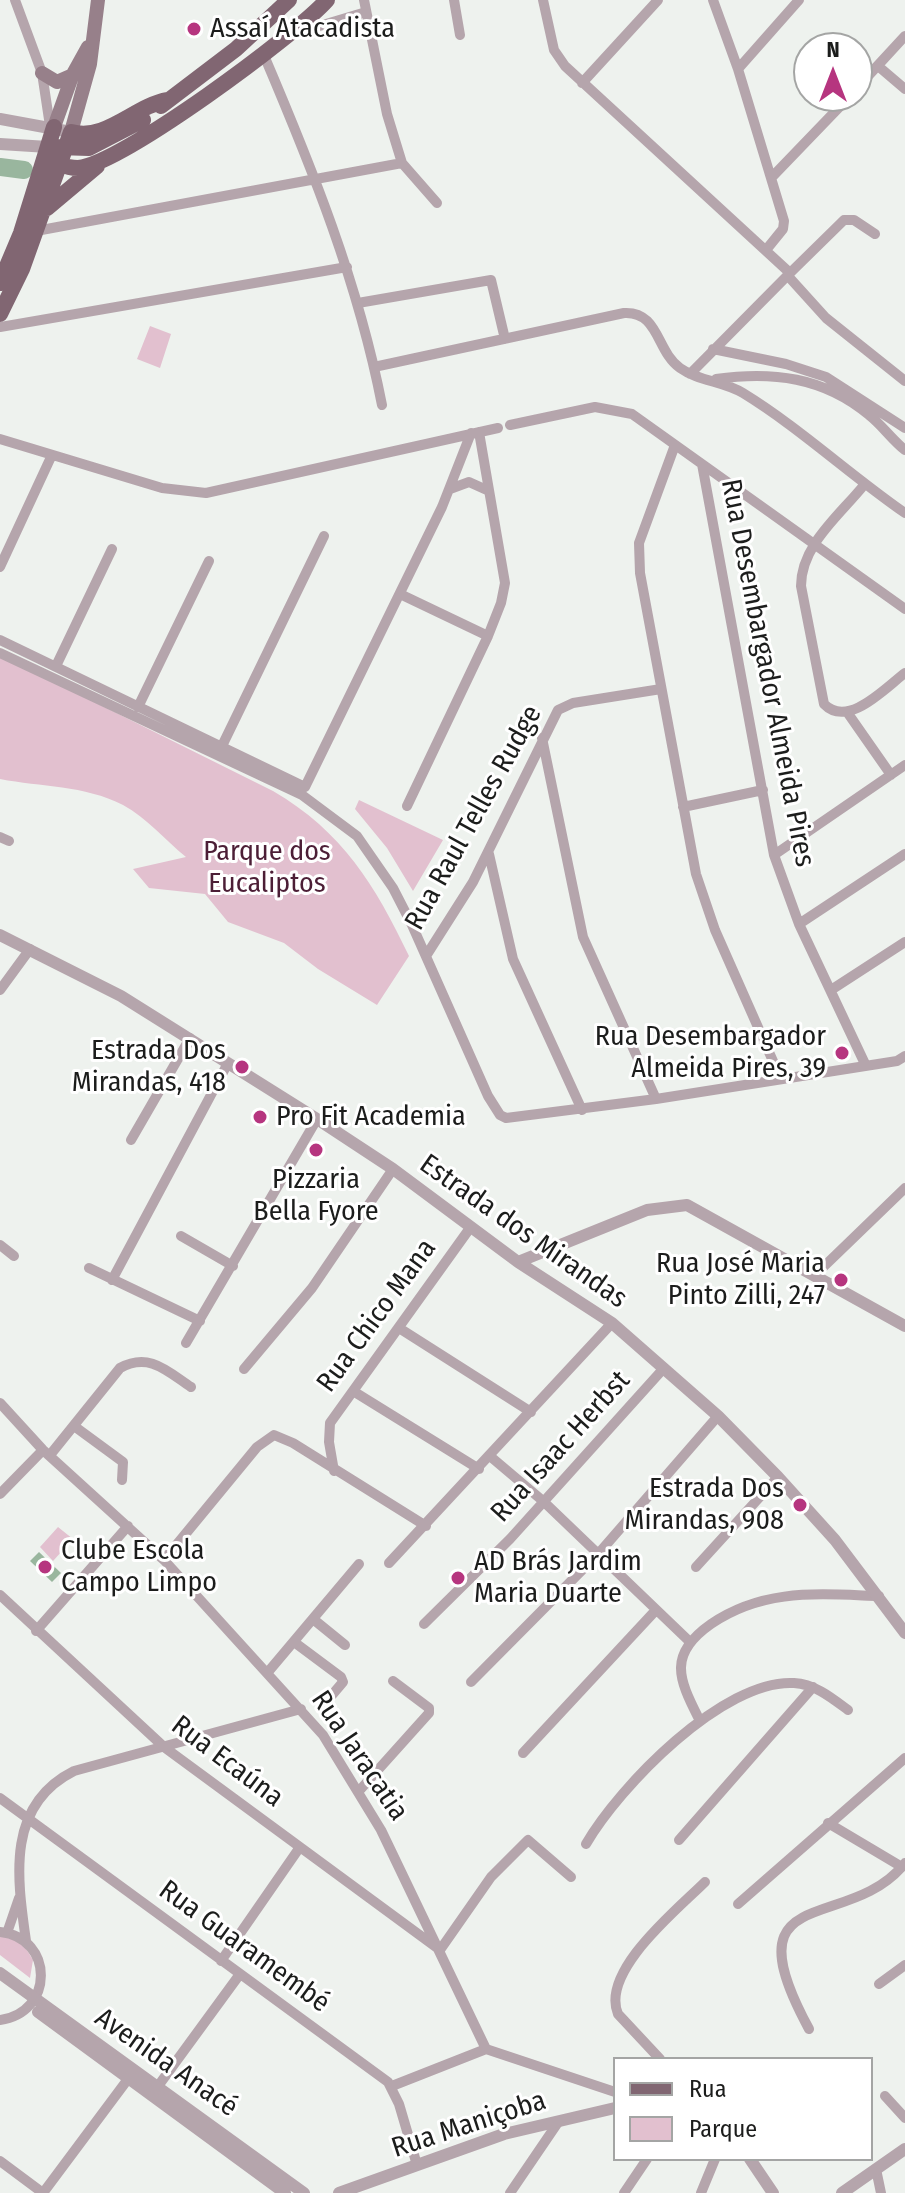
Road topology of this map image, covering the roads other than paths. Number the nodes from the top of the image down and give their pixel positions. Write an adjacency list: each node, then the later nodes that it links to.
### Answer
1 (15, 0): 19 (street)
2 (98, 0): 12 (main road)
3 (289, 0): 25 (main road)
4 (327, 0): 13 (main road)
5 (454, 0): 11 (street)
6 (543, 0): 21 (street)
7 (658, 0): 21 (street)
8 (713, 0): 17 (street)
9 (799, 0): 17 (street)
10 (365, 6): 13 (street); 29 (street)
11 (460, 35)
12 (94, 36): 20 (main road); 25 (main road)
13 (286, 36): 15 (main road)
14 (905, 36): 16 (street)
15 (263, 53): 28 (main road); 32 (street)
16 (878, 66): 18 (street); 22 (street)
17 (738, 69): 31 (street)
18 (873, 71)
19 (42, 73): 20 (main road); 25 (street)
20 (73, 74): 25 (main road)
21 (582, 83): 37 (street)
22 (905, 89)
23 (835, 112): 31 (street)
24 (0, 119): 25 (street)
25 (60, 133): 27 (main road); 30 (main road)
26 (0, 144): 27 (street)
27 (48, 149): 30 (main road); 40 (main road)
28 (106, 159): 30 (main road); 34 (main road)
29 (402, 163): 32 (street); 33 (street)
30 (61, 165): 34 (main road)
31 (773, 176): 37 (street)
32 (317, 180): 35 (street); 38 (street)
33 (437, 203)
34 (43, 211): 35 (main road)
35 (36, 231): 42 (main road)
36 (875, 234): 39 (street)
37 (766, 250): 39 (street)
38 (347, 267): 41 (street); 43 (street)
39 (789, 275): 45 (street); 49 (street)
40 (0, 283)
41 (358, 303): 44 (street); 46 (street)
42 (1, 308)
43 (0, 327)
44 (505, 339): 46 (street); 47 (street)
45 (713, 349): 47 (street); 53 (street)
46 (374, 367): 50 (street)
47 (690, 374): 48 (street)
48 (714, 379): 57 (street); 60 (street)
49 (905, 381)
50 (382, 405)
51 (510, 425): 56 (street)
52 (498, 428): 54 (street)
53 (905, 428)
54 (475, 433): 58 (street); 61 (street); 62 (street)
55 (0, 439): 58 (street)
56 (675, 445): 59 (street); 76 (street)
57 (905, 450)
58 (51, 457): 68 (street)
59 (702, 464): 65 (street); 83 (street, Rua Desembargador Almeida Pires)
60 (864, 485): 63 (street); 65 (street)
61 (450, 489): 62 (street); 69 (street)
62 (489, 491): 71 (street)
63 (905, 513)
64 (324, 536): 80 (street)
65 (814, 545): 70 (street); 78 (street)
66 (112, 549): 74 (street)
67 (209, 561): 77 (street)
68 (0, 567)
69 (400, 594): 71 (street); 80 (street)
70 (905, 609)
71 (488, 636): 84 (street)
72 (0, 640): 74 (street)
73 (0, 653): 93 (street)
74 (56, 666): 77 (street)
75 (905, 673): 78 (street)
76 (661, 689): 79 (street, Rua Raul Telles Rudge); 85 (street)
77 (138, 707): 80 (street)
78 (847, 712): 82 (street)
79 (542, 738): 86 (street, Rua Raul Telles Rudge); 101 (street)
80 (221, 748)
81 (905, 765): 82 (street)
82 (891, 775): 88 (street)
83 (763, 790): 85 (street); 88 (street, Rua Desembargador Almeida Pires)
84 (407, 806)
85 (683, 807): 100 (street)
86 (489, 854): 93 (street, Rua Raul Telles Rudge); 102 (street)
87 (905, 854): 89 (street)
88 (774, 855): 89 (street, Rua Desembargador Almeida Pires)
89 (799, 924): 95 (street, Rua Desembargador Almeida Pires)
90 (0, 935): 92 (street, Estrada dos Mirandas)
91 (905, 942): 95 (street)
92 (30, 949): 94 (street); 96 (street, Estrada dos Mirandas)
93 (426, 956): 102 (street)
94 (0, 990)
95 (831, 990): 99 (street, Rua Desembargador Almeida Pires)
96 (190, 1038): 98 (street, Estrada dos Mirandas); 104 (street)
97 (902, 1059): 99 (street)
98 (228, 1063): 103 (street, Estrada dos Mirandas); 115 (street)
99 (866, 1066): 100 (street)
100 (780, 1077): 101 (street)
101 (656, 1099): 102 (street)
102 (582, 1110)
103 (317, 1119): 105 (street, Estrada dos Mirandas); 112 (street)
104 (131, 1140)
105 (393, 1169): 107 (street, Estrada dos Mirandas); 122 (street)
106 (905, 1188): 114 (street)
107 (470, 1228): 111 (street, Estrada dos Mirandas); 119 (street, Rua Chico Mana)
108 (181, 1236): 112 (street)
109 (0, 1245): 110 (street)
110 (14, 1256)
111 (518, 1262): 114 (street); 117 (street, Estrada dos Mirandas)
112 (233, 1266): 116 (street)
113 (89, 1268): 115 (street)
114 (814, 1276): 118 (street)
115 (112, 1280): 116 (street)
116 (200, 1321): 120 (street)
117 (612, 1323): 121 (street, Estrada dos Mirandas); 126 (street)
118 (904, 1324)
119 (399, 1328): 124 (street, Rua Chico Mana); 126 (street)
120 (186, 1343)
121 (664, 1368): 127 (street, Estrada dos Mirandas); 136 (street, Rua Isaac Herbst)
122 (244, 1369)
123 (191, 1387): 128 (street)
124 (353, 1391): 131 (street); 132 (street, Rua Chico Mana)
125 (0, 1403): 129 (street, Rua Jaracatia)
126 (531, 1412): 130 (street)
127 (718, 1416): 133 (street, Estrada dos Mirandas); 139 (street)
128 (74, 1426): 129 (street); 134 (street)
129 (47, 1452): 135 (street); 137 (street, Rua Jaracatia)
130 (491, 1457): 131 (street); 136 (street)
131 (479, 1469): 138 (street)
132 (334, 1471): 138 (street); 140 (street)
133 (778, 1477): 143 (street); 145 (street, Estrada dos Mirandas)
134 (122, 1480)
135 (0, 1494)
136 (543, 1501): 139 (street); 148 (street, Rua Isaac Herbst)
137 (128, 1526): 140 (street, Rua Jaracatia); 149 (street)
138 (426, 1526): 141 (street)
139 (599, 1553): 146 (street); 156 (street)
140 (164, 1560): 154 (street, Rua Jaracatia)
141 (389, 1563)
142 (359, 1564): 147 (street)
143 (696, 1567)
144 (0, 1595): 149 (street, Rua Ecaúna)
145 (879, 1596): 150 (street, Estrada dos Mirandas); 151 (street)
146 (656, 1610): 151 (street); 163 (street)
147 (313, 1619): 152 (street); 153 (street)
148 (424, 1624)
149 (36, 1631): 162 (street, Rua Ecaúna)
150 (905, 1633)
151 (689, 1641): 161 (street)
152 (294, 1642): 154 (street); 158 (street)
153 (345, 1645)
154 (268, 1672): 159 (street, Rua Jaracatia)
155 (393, 1681): 165 (street)
156 (471, 1682)
157 (813, 1687): 160 (street); 161 (street); 169 (street)
158 (321, 1708)
159 (301, 1709): 162 (street); 165 (street, Rua Jaracatia)
160 (848, 1710)
161 (699, 1719): 170 (street)
162 (164, 1747): 167 (street); 171 (street, Rua Ecaúna)
163 (523, 1753)
164 (905, 1758): 168 (street)
165 (359, 1791): 179 (street, Rua Jaracatia)
166 (0, 1798): 167 (street, Rua Guaramembé)
167 (26, 1818): 175 (street); 180 (street, Rua Guaramembé)
168 (828, 1823): 172 (street); 176 (street)
169 (679, 1840)
170 (586, 1844)
171 (300, 1847): 179 (street, Rua Ecaúna); 180 (street)
172 (904, 1865): 188 (street)
173 (571, 1877): 179 (street)
174 (705, 1882): 190 (street)
175 (19, 1896): 177 (street); 178 (street)
176 (738, 1904)
177 (3, 1932): 178 (street)
178 (26, 1941): 186 (street)
179 (440, 1950): 189 (street, Rua Jaracatia)
180 (221, 1961): 183 (street, Rua Guaramembé)
181 (905, 1965): 185 (street)
182 (0, 1973): 186 (street, Avenida Anacé)
183 (240, 1974): 192 (street, Rua Guaramembé); 193 (street)
184 (0, 1984): 186 (street, Avenida Anacé)
185 (879, 1984)
186 (32, 2003): 187 (street); 191 (street, Avenida Anacé); 193 (street, Avenida Anacé)
187 (0, 2020)
188 (809, 2029)
189 (486, 2049): 192 (street); 194 (street)
190 (658, 2057)
191 (128, 2079): 193 (street, Avenida Anacé); 207 (street)
192 (392, 2086): 204 (street)
193 (155, 2091): 208 (street, Avenida Anacé); 209 (street, Avenida Anacé)
194 (613, 2091)
195 (885, 2096): 197 (street)
196 (613, 2108): 198 (street, Rua Maniçoba)
197 (905, 2118)
198 (559, 2121): 204 (street, Rua Maniçoba); 211 (street)
199 (905, 2149): 205 (street)
200 (0, 2161): 207 (street)
201 (646, 2161): 212 (street)
202 (714, 2161): 206 (street)
203 (751, 2161): 213 (street)
204 (417, 2165): 210 (street, Rua Maniçoba)
205 (876, 2169): 214 (street); 215 (street)
206 (699, 2191)
207 (43, 2193)
208 (285, 2193)
209 (304, 2193)
210 (339, 2193)
211 (510, 2193)
212 (624, 2193)
213 (773, 2193)
214 (842, 2193)
215 (881, 2193)

